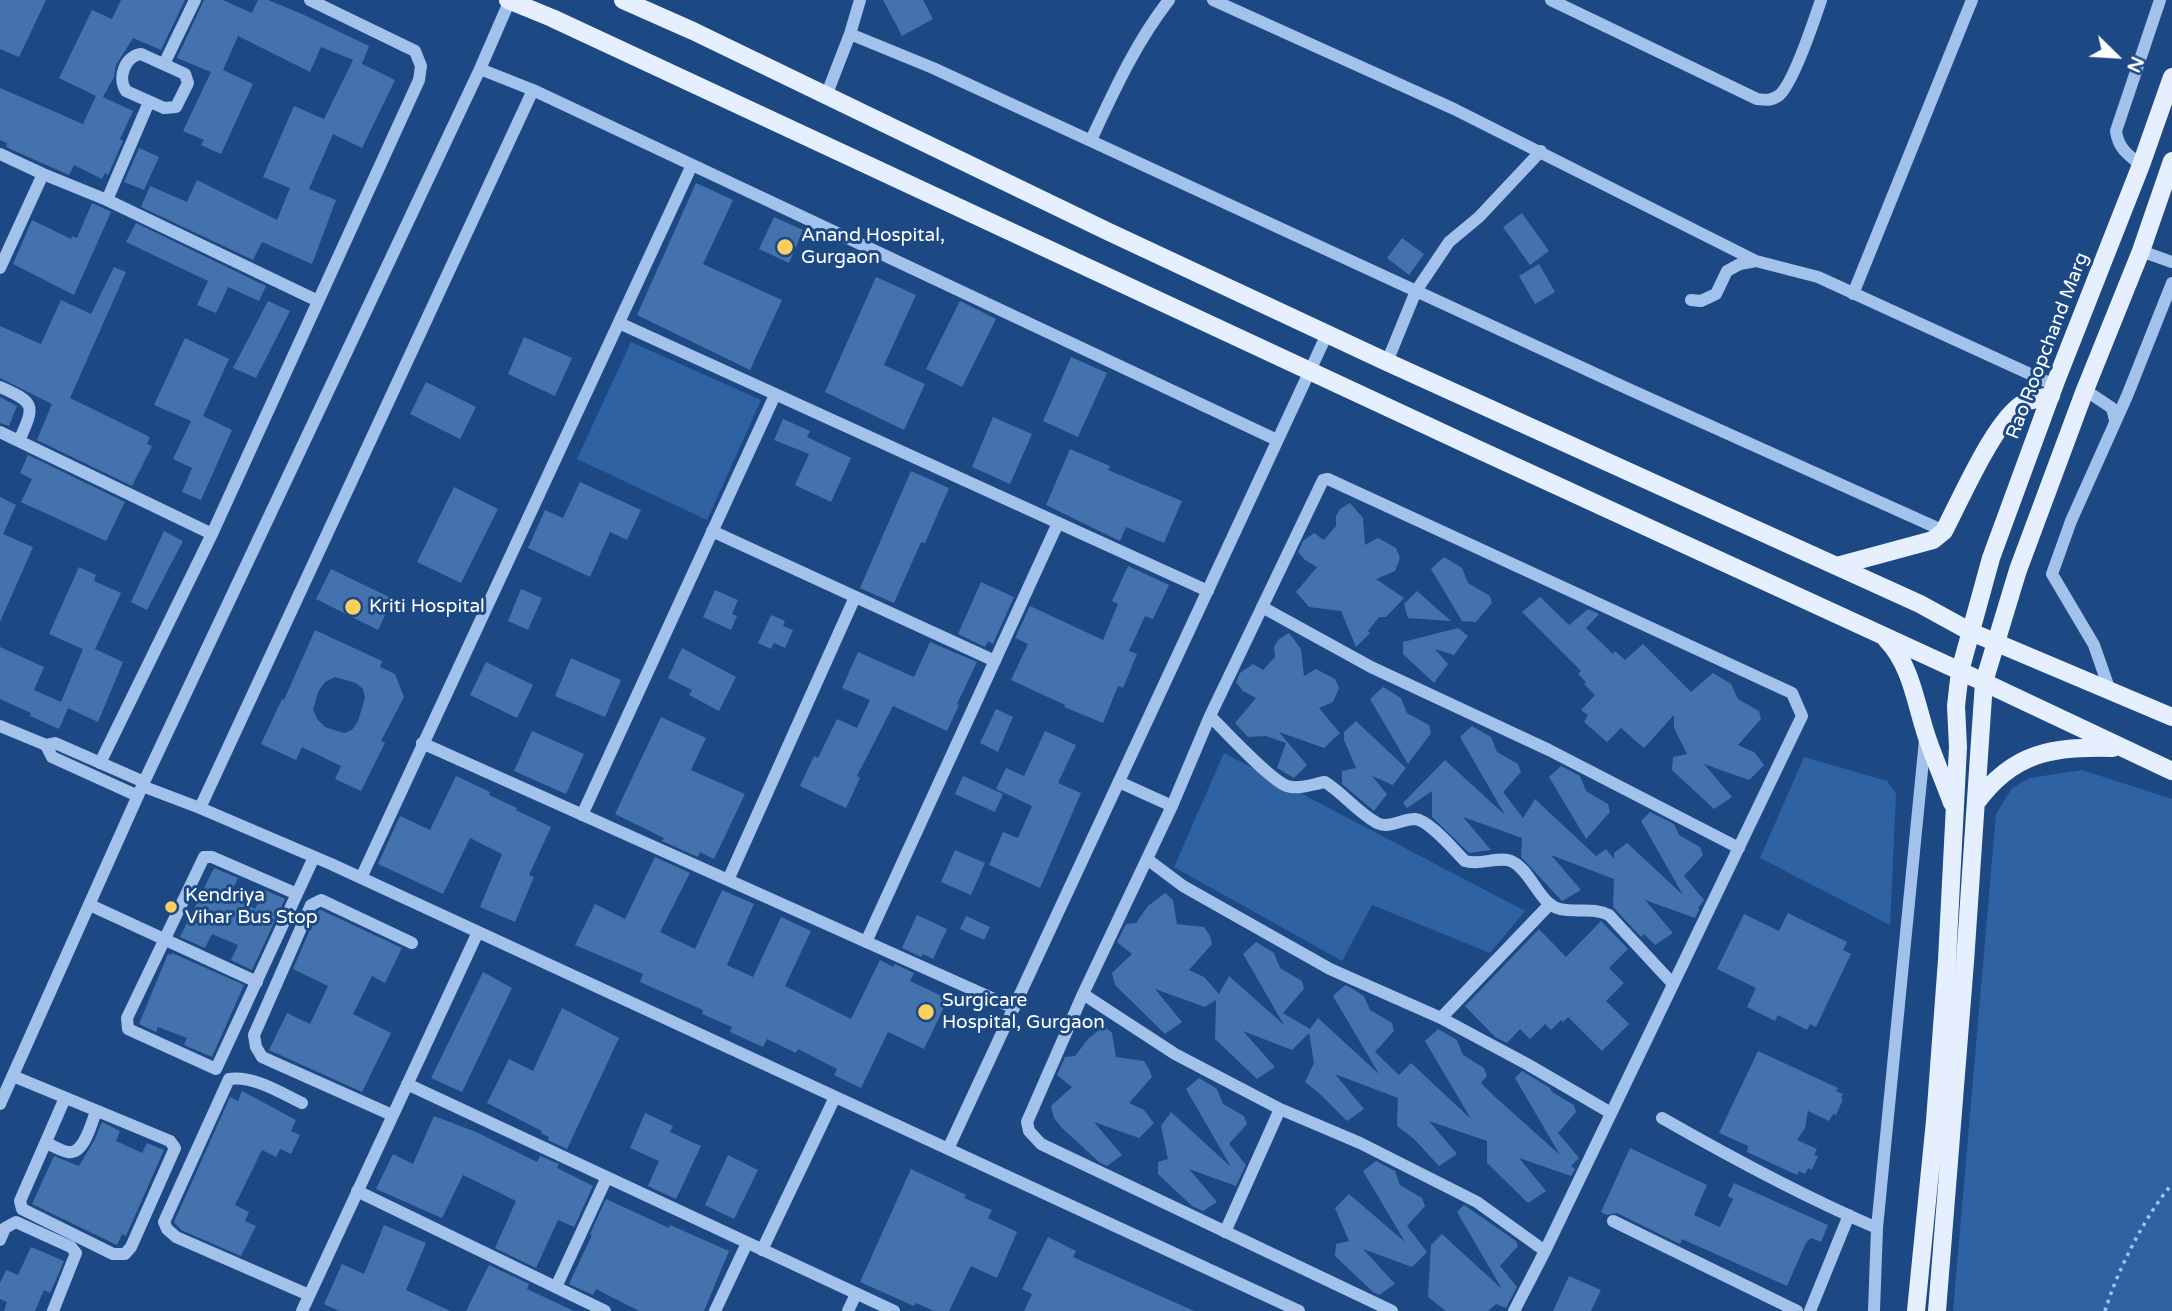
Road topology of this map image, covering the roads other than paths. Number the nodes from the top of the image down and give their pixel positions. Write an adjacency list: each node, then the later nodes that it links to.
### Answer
1 (195, 0): 13 (street)
2 (310, 0): 35 (street)
3 (509, 0): 14 (street); 39 (main road)
4 (623, 0): 17 (main road)
5 (860, 0): 12 (street)
6 (1169, 0): 19 (street)
7 (1213, 0): 20 (street)
8 (1551, 0): 9 (street)
9 (1821, 0)
10 (1972, 0): 33 (street)
11 (2160, 0): 24 (street)
12 (850, 34): 17 (street); 19 (street)
13 (164, 64): 18 (street); 18 (street)
14 (480, 69): 16 (street); 73 (street)
15 (2172, 77): 24 (main road, Rao Roopchand Marg)
16 (533, 90): 23 (street); 76 (street)
17 (826, 96): 37 (main road)
18 (149, 102): 26 (street)
19 (1091, 139): 32 (street)
20 (1541, 151): 28 (street); 32 (street)
21 (0, 154): 25 (street)
22 (2172, 161): 27 (main road)
23 (692, 165): 36 (street); 46 (street)
24 (2141, 165): 42 (main road, Rao Roopchand Marg)
25 (43, 174): 26 (street); 30 (street)
26 (107, 200): 35 (street)
27 (2141, 251): 29 (street); 41 (main road)
28 (1756, 261): 33 (street); 34 (street)
29 (2172, 262)
30 (0, 268)
31 (2172, 283): 44 (street)
32 (1416, 291): 38 (street); 50 (street)
33 (1853, 294): 42 (street)
34 (1691, 300)
35 (318, 301): 51 (street)
36 (619, 324): 43 (street); 67 (street)
37 (1327, 334): 38 (main road); 39 (street)
38 (1387, 362): 52 (main road)
39 (1310, 371): 46 (street); 57 (main road)
40 (0, 387): 47 (street)
41 (2085, 390): 44 (street); 58 (main road)
42 (2052, 391): 50 (main road); 56 (main road, Rao Roopchand Marg)
43 (775, 395): 48 (street); 49 (street)
44 (2115, 420): 62 (street)
45 (0, 432): 47 (street)
46 (1278, 440): 53 (street)
47 (19, 441): 51 (street)
48 (1058, 523): 53 (street); 59 (street)
49 (712, 531): 54 (street); 78 (street)
50 (1944, 531): 52 (main road)
51 (212, 534): 70 (street)
52 (1837, 566): 56 (main road)
53 (1208, 591): 72 (street)
54 (855, 597): 59 (street); 83 (street)
55 (1262, 607): 63 (street); 79 (street); 79 (street)
56 (1971, 632): 58 (main road); 60 (main road, Rao Roopchand Marg)
57 (1882, 635): 60 (main road); 66 (main road)
58 (1996, 642): 61 (main road); 62 (main road)
59 (995, 661): 89 (street)
60 (1960, 671): 61 (main road); 77 (main road, Rao Roopchand Marg)
61 (1984, 682): 69 (main road); 74 (main road)
62 (2110, 691): 64 (main road)
63 (1210, 716): 75 (street); 85 (street)
64 (2172, 718)
65 (0, 726): 68 (street)
66 (1926, 733): 77 (main road); 113 (street)
67 (422, 743): 78 (street); 82 (street)
68 (46, 746): 70 (street); 73 (street)
69 (2120, 748): 71 (main road); 74 (main road)
70 (100, 764): 73 (street)
71 (2172, 771)
72 (1119, 782): 75 (street); 94 (street)
73 (141, 788): 76 (street); 86 (street)
74 (1976, 803): 135 (main road)
75 (1172, 806): 81 (street)
76 (200, 808): 80 (street)
77 (1955, 813): 134 (main road, Rao Roopchand Marg)
78 (582, 815): 83 (street)
79 (1739, 848): 92 (street)
80 (314, 858): 82 (street); 84 (street)
81 (1147, 859): 93 (street); 95 (street)
82 (361, 878): 87 (street)
83 (728, 880): 89 (street)
84 (297, 894): 88 (street); 91 (street)
85 (1550, 904): 92 (street); 95 (street)
86 (90, 905): 88 (street); 96 (street)
87 (478, 932): 97 (street); 98 (street)
88 (165, 941): 91 (street); 91 (street)
89 (866, 942): 94 (street)
90 (412, 943): 105 (street)
91 (257, 982)
92 (1673, 984): 104 (street)
93 (1083, 994): 102 (street); 114 (street)
94 (1014, 1008): 108 (street)
95 (1441, 1018): 104 (street)
96 (13, 1076): 99 (street); 101 (street)
97 (407, 1084): 105 (street); 109 (street)
98 (835, 1097): 108 (street); 117 (street)
99 (65, 1098): 103 (street); 107 (street)
100 (302, 1103): 121 (street)
101 (0, 1104)
102 (1280, 1109): 114 (street); 118 (street)
103 (96, 1111): 107 (street); 107 (street)
104 (1611, 1113): 118 (street)
105 (392, 1115): 110 (street)
106 (1662, 1118): 111 (street)
107 (46, 1143)
108 (948, 1149): 128 (street)
109 (607, 1177): 116 (street); 119 (street)
110 (357, 1191): 119 (street); 121 (street)
111 (1849, 1215): 113 (street); 132 (street)
112 (1613, 1221): 131 (street)
113 (1877, 1228): 133 (street)
114 (1225, 1233): 129 (street)
115 (0, 1240): 123 (street)
116 (747, 1243): 117 (street); 125 (street)
117 (762, 1250): 120 (street)
118 (1545, 1251): 130 (street)
119 (556, 1287): 124 (street)
120 (856, 1294): 126 (street); 127 (street)
121 (309, 1295): 122 (street)
122 (305, 1310)
123 (53, 1311)
124 (605, 1311)
125 (715, 1311)
126 (848, 1311)
127 (894, 1311)
128 (1299, 1311)
129 (1392, 1311)
130 (1514, 1311)
131 (1797, 1311)
132 (1810, 1311)
133 (1874, 1311)
134 (1916, 1311)
135 (1937, 1311)

